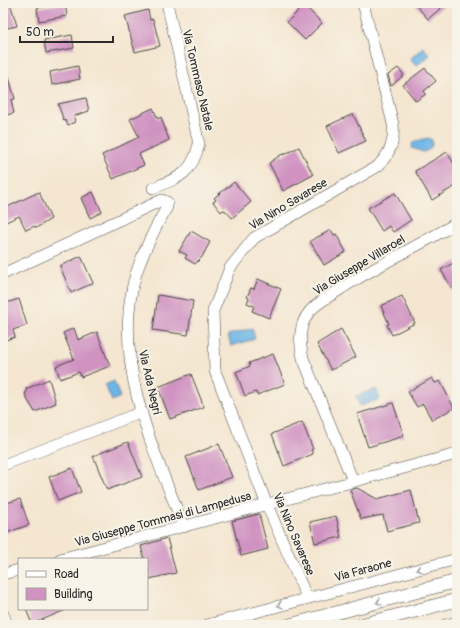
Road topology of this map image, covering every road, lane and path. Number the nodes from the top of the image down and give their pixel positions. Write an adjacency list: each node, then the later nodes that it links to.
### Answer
1 (167, 3): 3 (street, Via Tommaso Natale)
2 (364, 3): 10 (street, Via Nino Savarese)
3 (153, 188)
4 (457, 223): 9 (street, Via Giuseppe Villaroel)
5 (3, 274): 6 (street, Via Ada Negri)
6 (142, 412): 8 (street); 11 (street, Via Ada Negri)
7 (457, 454): 9 (street, Via Giuseppe Tommasi di Lampedusa)
8 (3, 465)
9 (354, 481): 10 (street, Via Giuseppe Tommasi di Lampedusa)
10 (267, 505): 11 (street, Via Giuseppe Tommasi di Lampedusa); 17 (street, Via Nino Savarese)
11 (184, 527): 12 (street, Via Giuseppe Tommasi di Lampedusa)
12 (64, 558)
13 (457, 559): 17 (street, Via Faraone, one-way to 17)
14 (18, 570): 15 (street)
15 (3, 574)
16 (457, 581): 23 (street, one-way to 23)
17 (307, 598): 22 (street, Via Faraone, one-way to 22)
18 (457, 600): 24 (street)
19 (3, 614): 21 (street)
20 (457, 622): 25 (street)
21 (7, 625)
22 (207, 625)
23 (290, 625)
24 (361, 625)
25 (445, 625)

